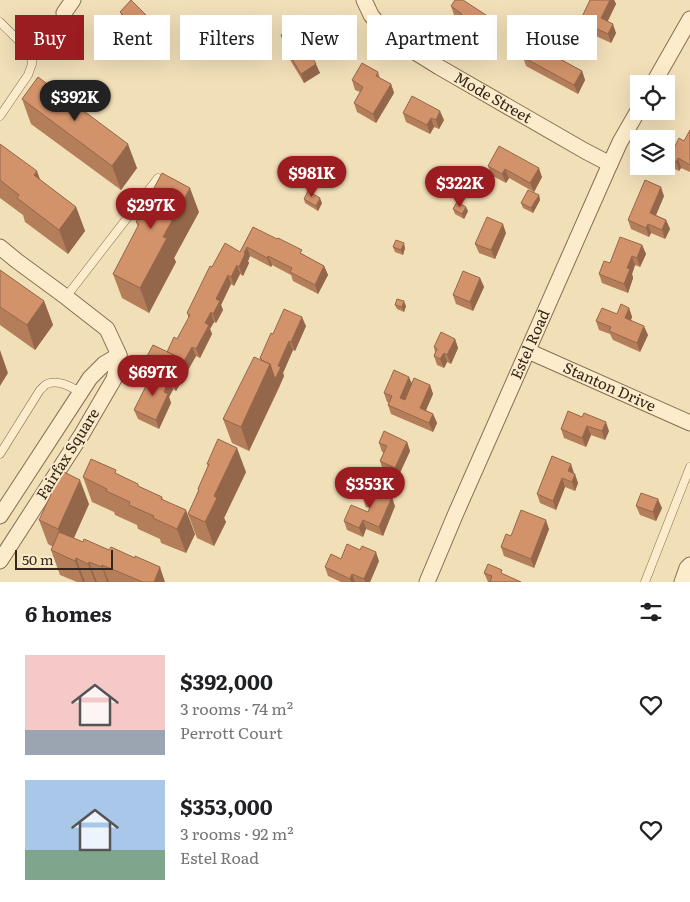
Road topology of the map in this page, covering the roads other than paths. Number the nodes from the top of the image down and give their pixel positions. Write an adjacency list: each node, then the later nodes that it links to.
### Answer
1 (364, 0): 7 (street, Mode Street)
2 (690, 19): 4 (street)
3 (0, 22): 5 (lane)
4 (658, 75)
5 (0, 116)
6 (633, 120): 7 (street, Estel Road)
7 (610, 164): 11 (street, Estel Road)
8 (158, 178): 10 (lane)
9 (0, 247): 10 (street)
10 (66, 297): 12 (street)
11 (528, 351): 14 (street, Stanton Drive); 20 (street, Estel Road)
12 (118, 355): 13 (street, Fairfax Square); 18 (street, Fairfax Square)
13 (80, 392): 15 (lane); 17 (street, Fairfax Square)
14 (690, 423)
15 (0, 454)
16 (690, 467): 21 (lane)
17 (0, 516)
18 (3, 551)
19 (690, 565): 22 (street)
20 (428, 582)
21 (645, 582)
22 (682, 582)

